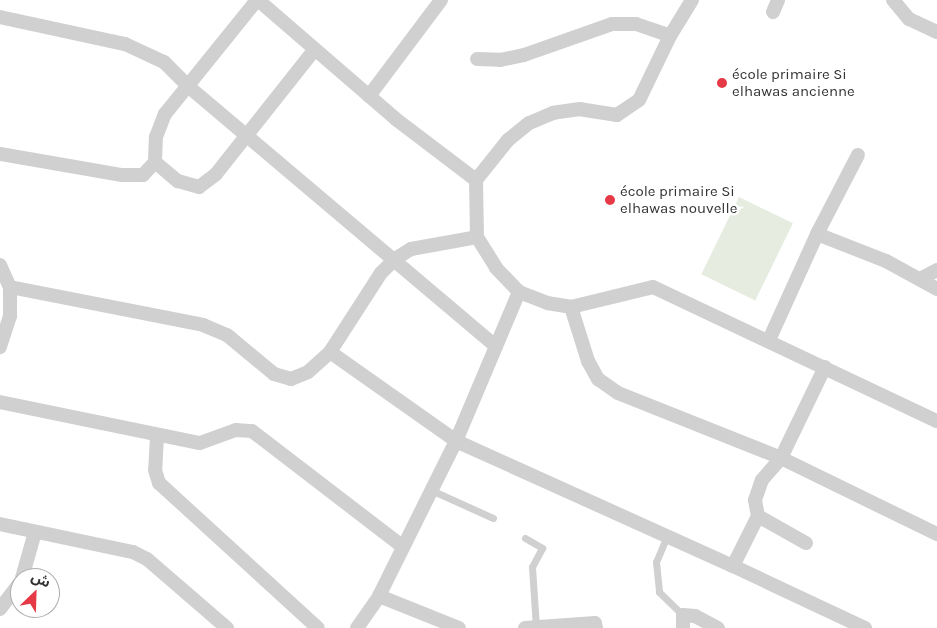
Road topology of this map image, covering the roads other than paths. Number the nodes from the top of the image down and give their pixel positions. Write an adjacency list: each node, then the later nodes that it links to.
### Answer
1 (257, 0): 8 (street); 10 (street)
2 (441, 0): 11 (street)
3 (692, 0): 7 (street)
4 (893, 0): 6 (street)
5 (0, 17): 10 (street)
6 (937, 32)
7 (670, 36): 9 (street); 16 (street)
8 (315, 49): 11 (street); 12 (street)
9 (477, 59)
10 (188, 87): 12 (street); 15 (street)
11 (369, 96): 16 (street)
12 (245, 134): 15 (street); 19 (street)
13 (0, 154): 15 (street)
14 (858, 155): 17 (street)
15 (155, 162)
16 (476, 180): 18 (street)
17 (816, 234): 22 (street); 28 (street)
18 (477, 237): 19 (street); 25 (street)
19 (394, 259): 29 (street); 30 (street)
20 (0, 265): 23 (street)
21 (937, 270): 22 (street)
22 (920, 279): 24 (street)
23 (10, 287): 27 (street); 30 (street)
24 (937, 289)
25 (519, 292): 26 (street); 29 (street)
26 (571, 306): 28 (street); 36 (street)
27 (1, 340)
28 (769, 340): 31 (street)
29 (496, 346): 35 (street)
30 (330, 352): 35 (street)
31 (825, 367): 33 (street); 36 (street)
32 (0, 402): 34 (street)
33 (937, 421)
34 (157, 436): 46 (street); 55 (street)
35 (456, 440): 37 (street); 43 (street)
36 (781, 458): 38 (street); 42 (street)
37 (432, 490): 39 (lane); 46 (street)
38 (758, 516): 45 (street); 47 (street)
39 (493, 518)
40 (0, 524): 41 (street)
41 (35, 532): 48 (street); 54 (street)
42 (937, 534)
43 (667, 536): 47 (street); 52 (lane)
44 (524, 538): 58 (lane)
45 (806, 542)
46 (403, 547): 50 (street)
47 (732, 566): 61 (street)
48 (25, 568)
49 (10, 596): 51 (street)
50 (379, 596): 56 (street); 57 (street)
51 (0, 609)
52 (683, 622): 60 (street)
53 (563, 627): 58 (street); 59 (street)
54 (227, 628)
55 (318, 628)
56 (357, 628)
57 (458, 628)
58 (530, 628)
59 (596, 628)
60 (718, 628)
61 (865, 628)

